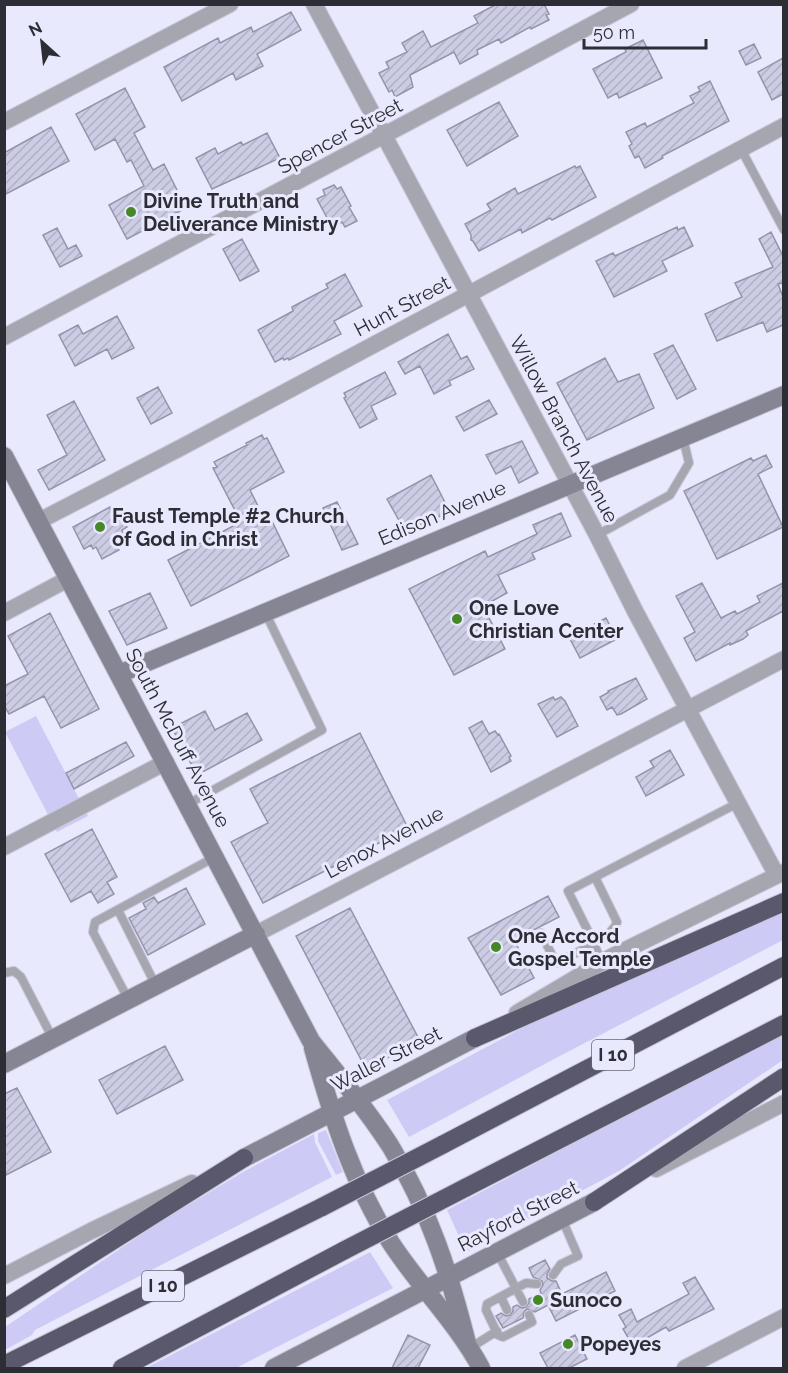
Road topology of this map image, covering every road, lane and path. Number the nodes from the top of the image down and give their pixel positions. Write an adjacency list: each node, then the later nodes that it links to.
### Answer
1 (230, 4): 4 (street)
2 (314, 4): 6 (street, Willow Branch Avenue)
3 (631, 4): 6 (street, Spencer Street)
4 (4, 122)
5 (783, 126): 7 (street, Hunt Street)
6 (384, 136): 9 (street, Willow Branch Avenue); 10 (street, Spencer Street)
7 (741, 149): 8 (lane); 9 (street, Hunt Street)
8 (783, 230)
9 (468, 294): 14 (street, Willow Branch Avenue); 15 (street, Hunt Street)
10 (4, 337)
11 (783, 395): 12 (main road, Edison Avenue)
12 (683, 437): 14 (main road, Edison Avenue); 16 (lane)
13 (4, 456): 15 (main road, South McDuff Avenue)
14 (569, 484): 16 (street, Willow Branch Avenue); 18 (main road, Edison Avenue)
15 (39, 521): 17 (main road, South McDuff Avenue)
16 (597, 534): 22 (street, Willow Branch Avenue)
17 (68, 579): 19 (street); 21 (main road, South McDuff Avenue)
18 (265, 611): 21 (main road, Edison Avenue); 25 (lane)
19 (4, 613)
20 (783, 659): 22 (street, Lenox Avenue)
21 (120, 674): 23 (main road, South McDuff Avenue)
22 (688, 708): 24 (street, Willow Branch Avenue); 33 (street, Lenox Avenue)
23 (166, 762): 25 (main road, South McDuff Avenue); 26 (street)
24 (738, 802): 28 (street, Willow Branch Avenue); 29 (lane)
25 (188, 804): 27 (main road, South McDuff Avenue)
26 (9, 848)
27 (215, 857): 31 (lane); 33 (main road, South McDuff Avenue)
28 (780, 873): 35 (street, Waller Street)
29 (595, 877): 34 (lane); 34 (lane)
30 (783, 902): 41 (highway)
31 (118, 910): 38 (lane); 39 (lane)
32 (541, 933): 34 (lane)
33 (256, 934): 38 (main road, Lenox Avenue); 43 (main road, South McDuff Avenue)
34 (594, 943): 35 (lane)
35 (602, 962): 41 (street, Waller Street)
36 (783, 966): 71 (highway, I 10, bridge)
37 (9, 972): 42 (lane)
38 (156, 986): 39 (main road, Lenox Avenue)
39 (129, 1000): 42 (main road, Lenox Avenue)
40 (783, 1024): 72 (highway, I 10, bridge)
41 (475, 1038): 46 (main road, Waller Street)
42 (53, 1039): 44 (main road, Lenox Avenue)
43 (311, 1041): 46 (main road, South McDuff Avenue); 48 (main road, South McDuff Avenue)
44 (4, 1064)
45 (783, 1077): 50 (highway)
46 (357, 1099): 48 (main road, Waller Street); 58 (main road, South McDuff Avenue)
47 (783, 1103): 50 (street, Rayford Street)
48 (331, 1112): 49 (main road, Waller Street); 62 (main road, South McDuff Avenue)
49 (244, 1158): 57 (street, Waller Street); 65 (highway)
50 (594, 1202): 51 (main road, Rayford Street)
51 (562, 1219): 52 (main road, Rayford Street); 53 (lane)
52 (497, 1252): 58 (main road, Rayford Street); 61 (lane)
53 (561, 1264): 54 (lane); 56 (lane)
54 (548, 1266)
55 (532, 1275): 59 (lane)
56 (553, 1275)
57 (4, 1276)
58 (450, 1277): 62 (main road, Rayford Street); 70 (main road, South McDuff Avenue)
59 (526, 1283): 60 (lane); 61 (lane)
60 (537, 1284)
61 (515, 1289): 63 (lane); 64 (lane)
62 (424, 1290): 70 (main road, South McDuff Avenue); 73 (main road, Rayford Street)
63 (501, 1297): 66 (lane); 69 (lane)
64 (523, 1302)
65 (4, 1309)
66 (507, 1310)
67 (529, 1315): 69 (lane)
68 (783, 1317): 75 (street)
69 (497, 1331): 70 (lane)
70 (469, 1345): 74 (main road, South McDuff Avenue)
71 (4, 1365)
72 (122, 1368)
73 (273, 1368)
74 (481, 1368)
75 (685, 1368)

